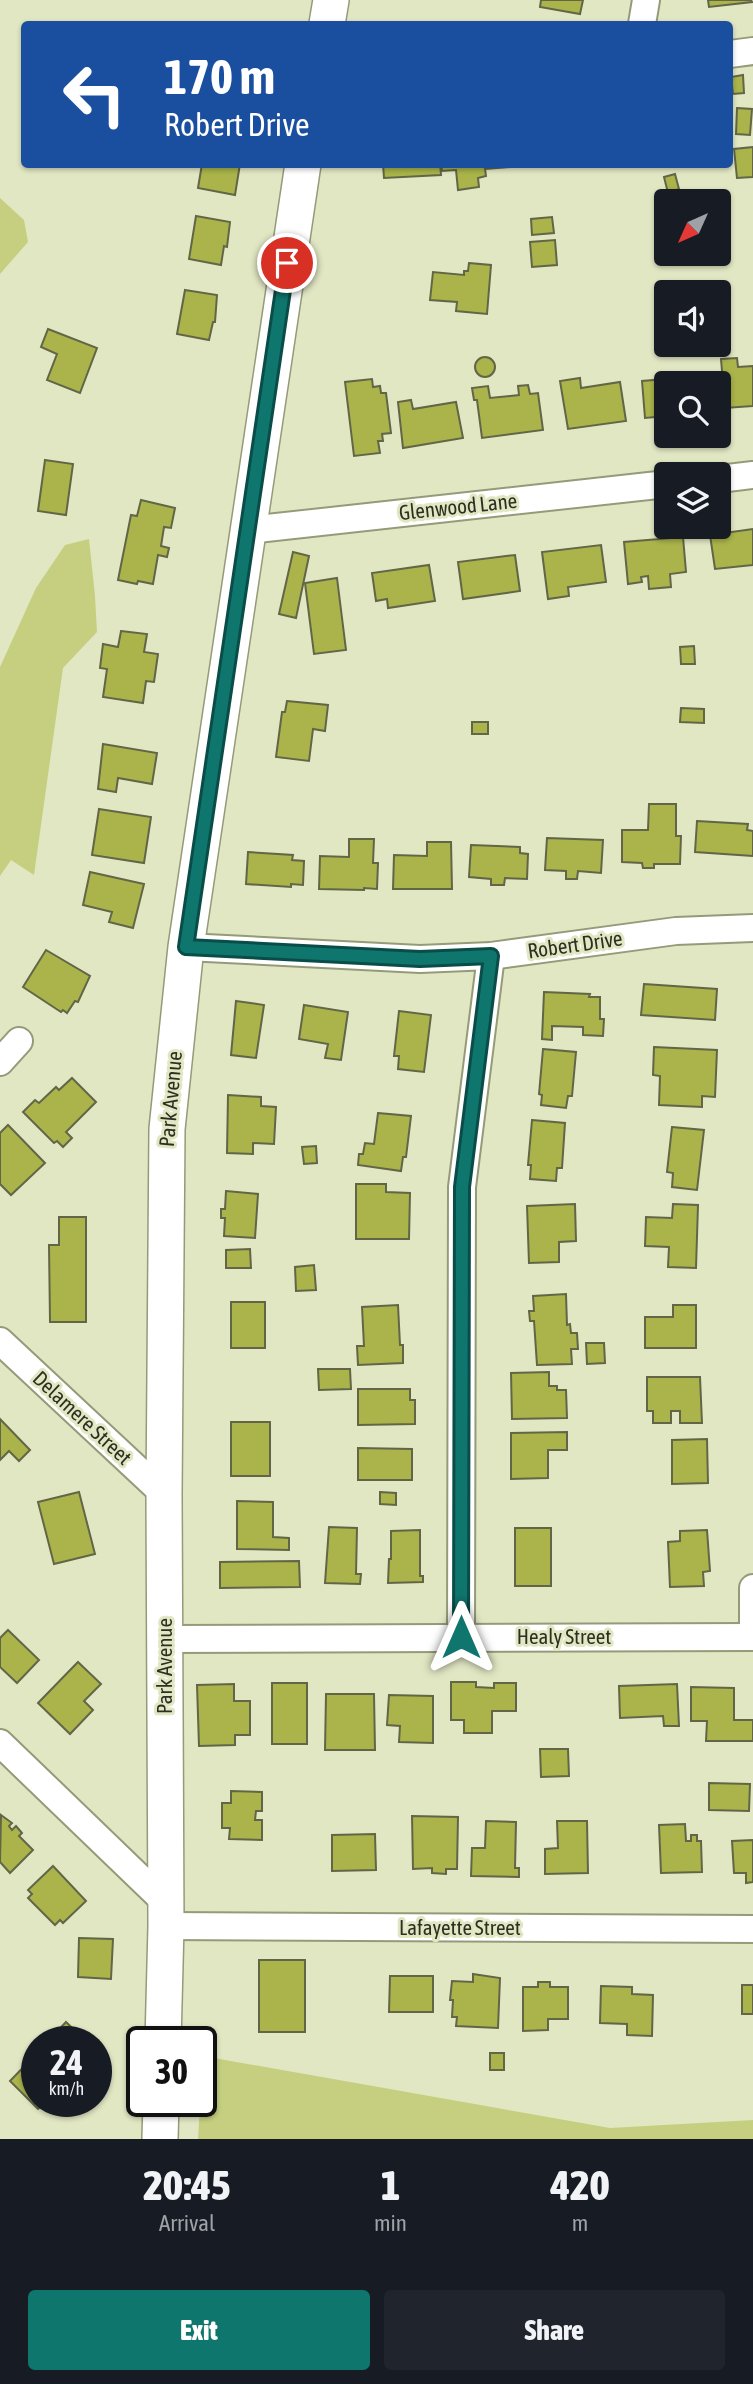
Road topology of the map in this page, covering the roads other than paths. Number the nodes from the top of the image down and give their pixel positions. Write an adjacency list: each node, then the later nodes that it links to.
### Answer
1 (331, 0): 3 (main road)
2 (646, 0): 4 (street)
3 (328, 21)
4 (642, 21)
5 (753, 51): 6 (street)
6 (733, 54)
7 (302, 168): 11 (main road, Park Avenue)
8 (753, 475): 9 (street)
9 (731, 478)
10 (654, 485): 11 (street, Glenwood Lane)
11 (249, 530): 13 (main road, Park Avenue)
12 (753, 928): 14 (street, Robert Drive)
13 (186, 947): 14 (street, Robert Drive); 18 (main road, Park Avenue)
14 (491, 956): 20 (street)
15 (19, 1041): 16 (street)
16 (0, 1062)
17 (0, 1341): 18 (street, Delamere Street)
18 (164, 1494): 22 (main road, Park Avenue)
19 (753, 1588): 21 (street)
20 (461, 1637): 21 (street, Healy Street); 22 (street, Healy Street)
21 (753, 1637)
22 (165, 1639): 24 (main road, Park Avenue)
23 (0, 1743): 24 (street)
24 (166, 1914): 25 (street, Lafayette Street); 26 (main road, Park Avenue)
25 (753, 1929)
26 (163, 2026)
27 (161, 2117): 28 (main road)
28 (160, 2139)

